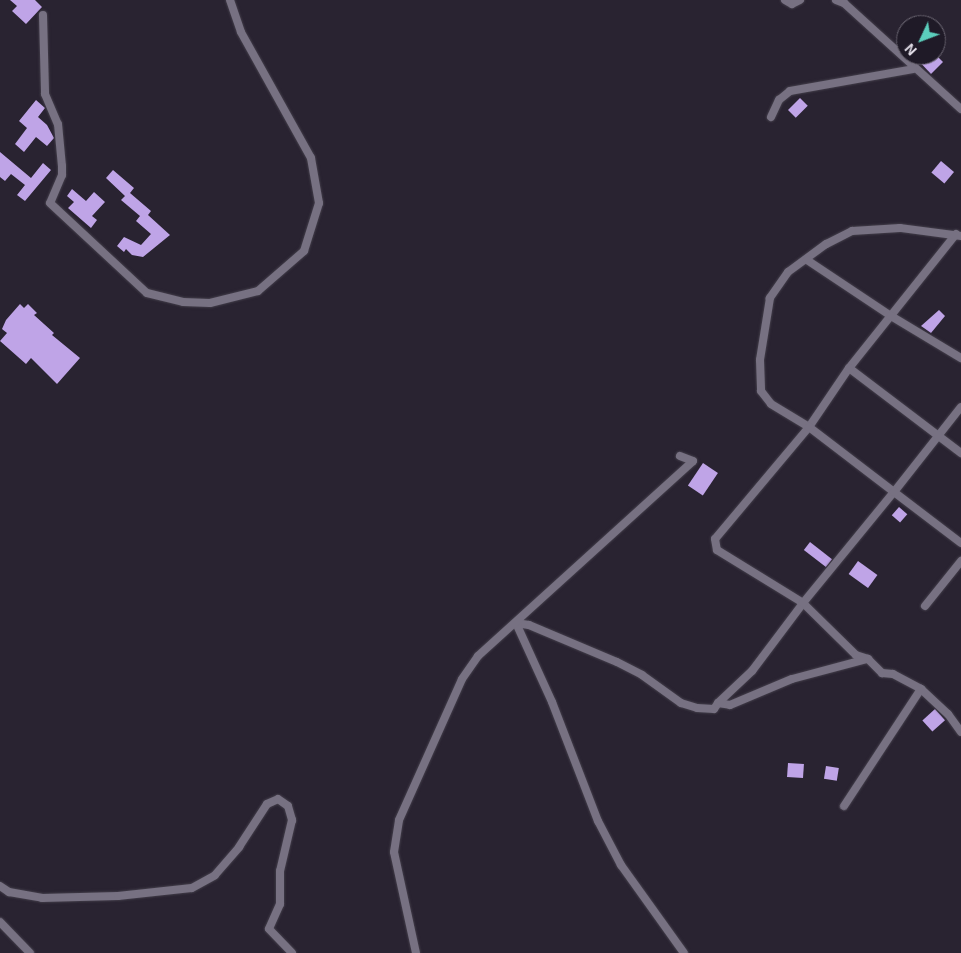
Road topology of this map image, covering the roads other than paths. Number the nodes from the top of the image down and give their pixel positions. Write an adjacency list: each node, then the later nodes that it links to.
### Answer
1 (230, 0): 5 (street)
2 (785, 0): 3 (street)
3 (800, 0)
4 (836, 0): 6 (street)
5 (44, 15)
6 (913, 69): 7 (street); 8 (street)
7 (961, 109)
8 (771, 116)
9 (958, 235): 10 (street); 11 (street)
10 (807, 260): 11 (street); 15 (street)
11 (891, 316): 12 (street); 13 (street)
12 (961, 358)
13 (848, 368): 15 (street); 16 (street)
14 (961, 407): 16 (street)
15 (809, 427): 19 (street); 22 (street)
16 (939, 435): 17 (street); 19 (street)
17 (961, 453)
18 (680, 456): 24 (street)
19 (894, 492): 20 (street); 22 (street)
20 (961, 543)
21 (961, 561): 23 (street)
22 (803, 603): 25 (street); 27 (street)
23 (925, 606)
24 (516, 623): 27 (street); 34 (street); 35 (street)
25 (868, 659): 26 (street); 27 (street)
26 (921, 689): 28 (street); 29 (street)
27 (718, 703)
28 (961, 732)
29 (844, 806)
30 (0, 886): 33 (street)
31 (0, 922): 32 (street)
32 (30, 953)
33 (292, 953)
34 (416, 953)
35 (684, 953)

